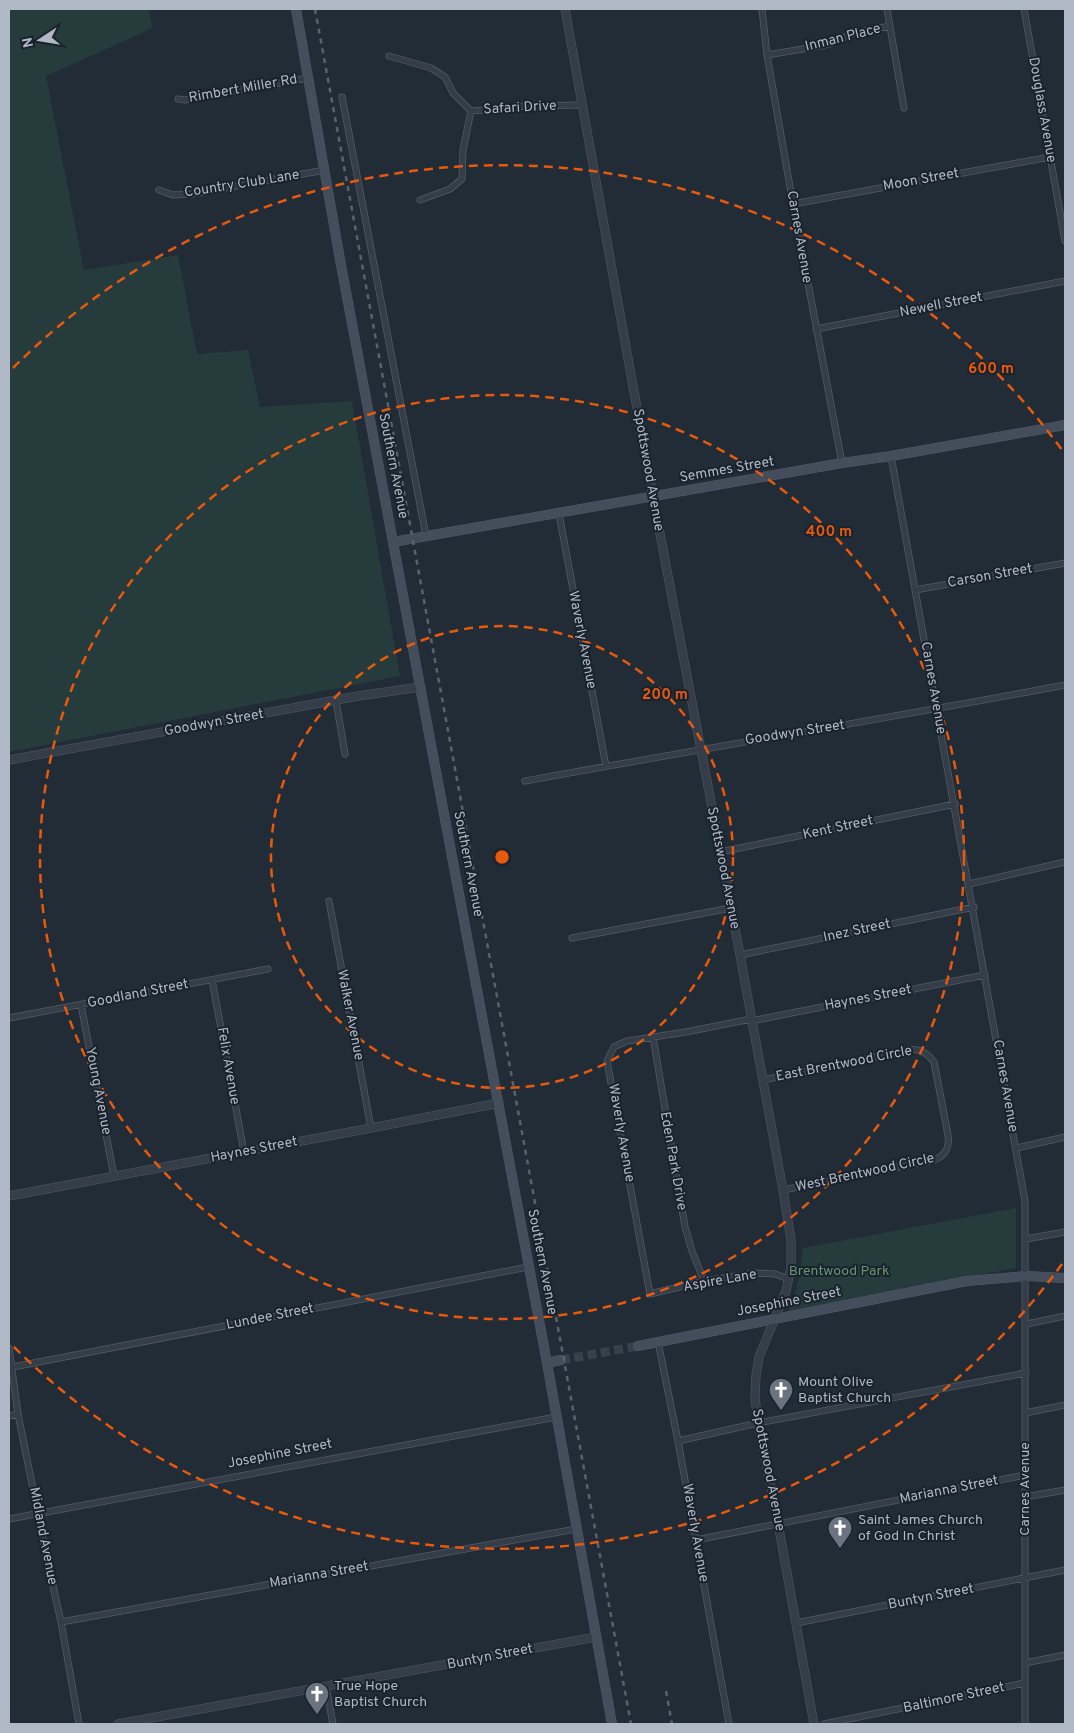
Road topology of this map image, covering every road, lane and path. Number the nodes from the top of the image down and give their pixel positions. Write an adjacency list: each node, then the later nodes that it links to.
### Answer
1 (296, 9): 9 (main road, Southern Avenue)
2 (565, 9): 12 (street, Spottswood Avenue)
3 (762, 9): 7 (street, Carnes Avenue)
4 (887, 9): 6 (street)
5 (1024, 9): 15 (street, Douglass Avenue)
6 (890, 26): 7 (street, Inman Place); 13 (street)
7 (767, 55): 19 (street, Carnes Avenue)
8 (389, 56): 14 (street, Safari Drive)
9 (308, 78): 11 (street, Rimbert Miller Rd); 16 (main road, Southern Avenue)
10 (342, 97): 28 (street, Southern Avenue)
11 (178, 99)
12 (582, 105): 14 (street, Safari Drive); 26 (street, Spottswood Avenue)
13 (904, 108)
14 (471, 111): 18 (street)
15 (1050, 157): 19 (street, Moon Street); 20 (street, Douglass Avenue)
16 (325, 170): 17 (street, Country Club Lane); 29 (main road, Southern Avenue)
17 (159, 190)
18 (420, 200)
19 (793, 204): 22 (street, Carnes Avenue)
20 (1065, 241)
21 (1065, 281): 22 (street, Newell Street)
22 (816, 329): 25 (street, Carnes Avenue)
23 (1065, 425): 24 (main road, Semmes Street)
24 (891, 456): 25 (main road, Semmes Street); 31 (street, Carnes Avenue)
25 (842, 463): 26 (main road, Semmes Street)
26 (652, 497): 27 (main road, Semmes Street); 36 (street, Spottswood Avenue)
27 (558, 514): 28 (main road, Semmes Street); 39 (street, Waverly Avenue)
28 (426, 536): 29 (main road, Semmes Street)
29 (393, 542): 33 (main road, Southern Avenue)
30 (1065, 563): 31 (street, Carson Street)
31 (915, 590): 35 (street, Carnes Avenue)
32 (1065, 685): 35 (street, Goodwyn Street)
33 (420, 687): 34 (street, Goodwyn Street); 59 (main road, Southern Avenue)
34 (336, 701): 37 (street); 38 (street, Goodwyn Street)
35 (937, 709): 36 (street, Goodwyn Street); 41 (street, Carnes Avenue)
36 (700, 748): 39 (street, Goodwyn Street); 42 (street, Spottswood Avenue)
37 (345, 754)
38 (9, 760)
39 (606, 766): 40 (street, Goodwyn Street)
40 (525, 780)
41 (955, 804): 42 (street, Kent Street); 44 (street, Carnes Avenue)
42 (720, 852): 47 (street, Spottswood Avenue)
43 (1065, 862): 44 (street)
44 (969, 884): 46 (street, Carnes Avenue)
45 (329, 901): 60 (street, Walker Avenue)
46 (974, 907): 49 (street, Inez Street); 51 (street, Carnes Avenue)
47 (731, 908): 48 (street); 49 (street, Spottswood Avenue)
48 (572, 938)
49 (740, 955): 55 (street, Spottswood Avenue)
50 (268, 969): 52 (street, Goodland Street)
51 (986, 975): 55 (street, Haynes Street); 62 (street, Carnes Avenue)
52 (212, 980): 53 (street, Goodland Street); 63 (street, Felix Avenue)
53 (81, 1005): 54 (street, Goodland Street); 65 (street, Young Avenue)
54 (9, 1018)
55 (751, 1020): 56 (street, Haynes Street); 58 (street, Spottswood Avenue)
56 (653, 1037): 57 (street, Haynes Street); 74 (street, Eden Park Drive)
57 (608, 1060): 75 (street, Waverly Avenue)
58 (763, 1080): 64 (street, East Brentwood Circle); 66 (street, Spottswood Avenue)
59 (499, 1103): 60 (street, Haynes Street); 70 (main road, Southern Avenue)
60 (371, 1128): 63 (street, Haynes Street)
61 (1065, 1137): 62 (street)
62 (1016, 1148): 69 (street, Carnes Avenue)
63 (244, 1152): 65 (street, Haynes Street)
64 (946, 1152): 66 (street, West Brentwood Circle)
65 (114, 1176): 67 (street, Haynes Street)
66 (783, 1190): 73 (street, Spottswood Avenue)
67 (9, 1196)
68 (1065, 1232): 69 (street)
69 (1026, 1239): 71 (street, Carnes Avenue)
70 (528, 1267): 83 (main road, Southern Avenue); 84 (street, Lundee Street)
71 (1026, 1276): 72 (main road, Josephine Street); 77 (main road, Josephine Street); 78 (street, Carnes Avenue)
72 (1065, 1278)
73 (788, 1280): 74 (street, Aspire Lane); 77 (street, Spottswood Avenue)
74 (704, 1281): 75 (street, Aspire Lane)
75 (650, 1294)
76 (1065, 1316): 78 (street)
77 (774, 1320): 79 (main road, Josephine Street); 91 (street, Spottswood Avenue)
78 (1026, 1324): 85 (street, Carnes Avenue)
79 (658, 1342): 80 (main road, Josephine Street); 92 (street, Waverly Avenue)
80 (638, 1346)
81 (9, 1348): 84 (street, Midland Avenue)
82 (561, 1360): 83 (main road)
83 (547, 1363): 90 (main road, Southern Avenue)
84 (13, 1367): 88 (street, Midland Avenue)
85 (1026, 1373): 87 (street, Carnes Avenue); 91 (street)
86 (1065, 1405): 87 (street)
87 (1025, 1413): 93 (street, Carnes Avenue)
88 (18, 1414): 89 (street); 96 (street, Midland Avenue)
89 (9, 1416)
90 (556, 1417): 96 (street, Josephine Street); 99 (main road, Southern Avenue)
91 (758, 1423): 92 (street); 98 (street, Spottswood Avenue)
92 (678, 1441): 100 (street, Waverly Avenue)
93 (1025, 1475): 95 (street, Carnes Avenue); 98 (street, Marianna Street)
94 (1065, 1490): 95 (street)
95 (1025, 1498): 102 (street, Carnes Avenue)
96 (38, 1513): 97 (street, Josephine Street); 103 (street, Midland Avenue)
97 (9, 1519)
98 (778, 1523): 100 (street, Marianna Street); 104 (street, Spottswood Avenue)
99 (576, 1529): 103 (street, Marianna Street); 105 (main road, Southern Avenue)
100 (696, 1540): 114 (street, Waverly Avenue)
101 (1065, 1570): 102 (street, Buntyn Street)
102 (1026, 1578): 104 (street, Buntyn Street); 107 (street, Carnes Avenue)
103 (61, 1622): 110 (street, Midland Avenue)
104 (796, 1623): 115 (street, Spottswood Avenue)
105 (596, 1637): 109 (street, Buntyn Street); 113 (main road, Southern Avenue)
106 (1065, 1655): 107 (street)
107 (1026, 1663): 108 (street, Carnes Avenue)
108 (1025, 1683): 116 (street, Baltimore Street); 117 (street, Carnes Avenue)
109 (326, 1687): 111 (street, Buntyn Street); 112 (street)
110 (78, 1724)
111 (118, 1724)
112 (333, 1724)
113 (612, 1724)
114 (729, 1724)
115 (814, 1724)
116 (824, 1724)
117 (1025, 1724)

